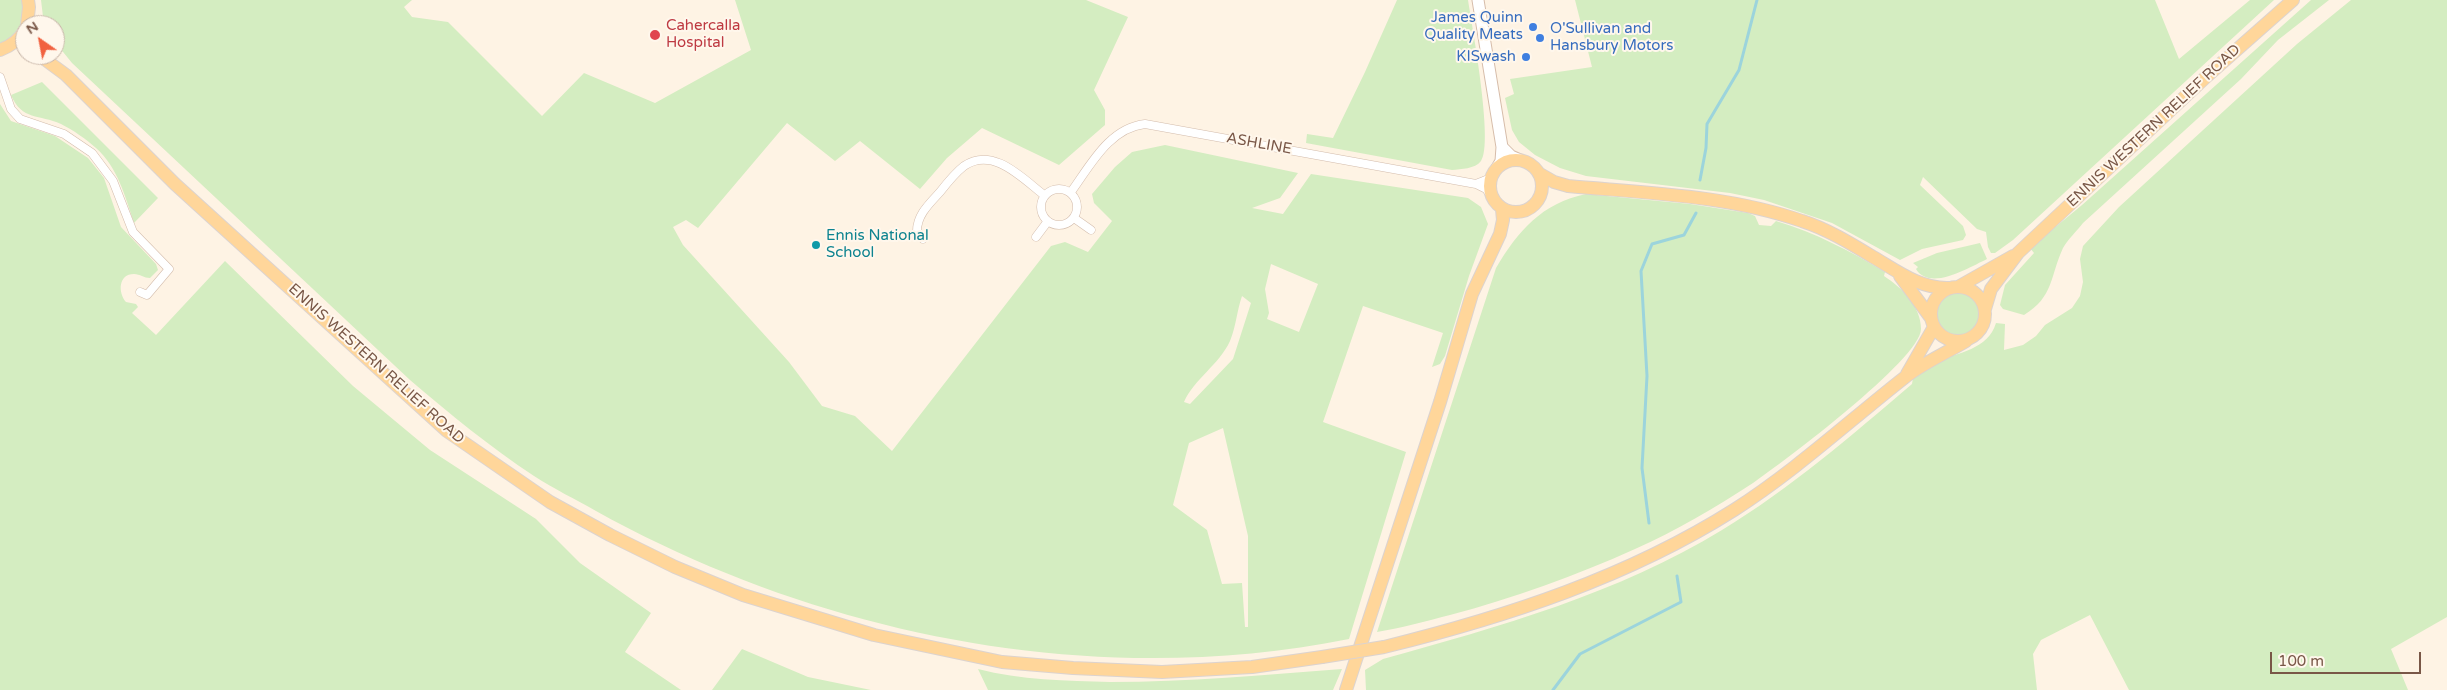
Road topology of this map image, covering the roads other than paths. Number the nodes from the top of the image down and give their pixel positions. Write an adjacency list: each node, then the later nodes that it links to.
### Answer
1 (28, 0): 4 (main road)
2 (1478, 0): 11 (main road)
3 (2293, 0): 28 (main road, ENNIS WESTERN RELIEF ROAD)
4 (28, 15)
5 (15, 40): 6 (main road)
6 (4, 48)
7 (52, 65): 9 (main road, ENNIS WESTERN RELIEF ROAD)
8 (60, 65): 9 (main road, ENNIS WESTERN RELIEF ROAD)
9 (66, 75): 35 (main road, ENNIS WESTERN RELIEF ROAD, bridge)
10 (0, 77): 31 (street)
11 (1502, 147): 12 (main road); 13 (main road)
12 (1520, 160): 13 (main road); 14 (main road)
13 (1494, 173): 15 (street); 19 (main road)
14 (1540, 174): 16 (main road); 20 (main road)
15 (1476, 184): 17 (street, ASHLINE); 19 (street, ASHLINE)
16 (1568, 186): 20 (main road); 29 (main road)
17 (1071, 192): 18 (street); 22 (street)
18 (1044, 195): 23 (street); 26 (street)
19 (1491, 195): 21 (main road)
20 (1532, 207): 21 (main road); 27 (main road)
21 (1502, 209): 27 (main road)
22 (1074, 218): 23 (street); 24 (street)
23 (1048, 222): 25 (street)
24 (1091, 230)
25 (1036, 237)
26 (923, 239)
27 (1494, 248): 36 (main road)
28 (2018, 253): 30 (main road, ENNIS WESTERN RELIEF ROAD); 32 (main road, ENNIS WESTERN RELIEF ROAD)
29 (1899, 273): 30 (main road); 33 (main road)
30 (1953, 288): 32 (main road); 33 (main road)
31 (140, 292)
32 (1985, 309): 34 (main road)
33 (1932, 323): 34 (main road); 35 (main road, ENNIS WESTERN RELIEF ROAD)
34 (1966, 341): 35 (main road, ENNIS WESTERN RELIEF ROAD)
35 (1906, 376)
36 (1346, 690)

